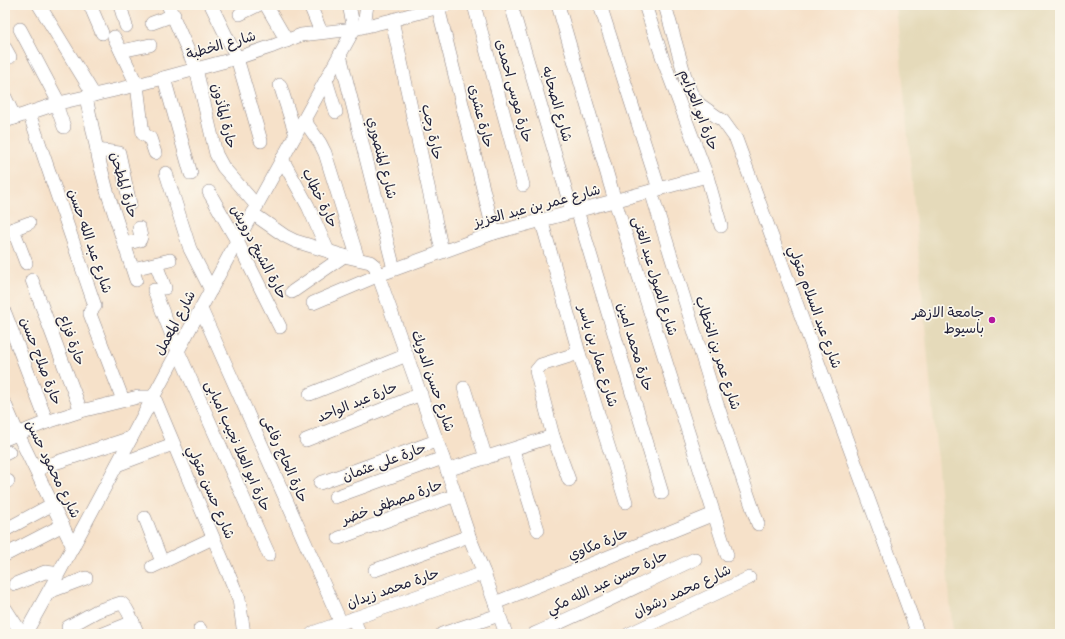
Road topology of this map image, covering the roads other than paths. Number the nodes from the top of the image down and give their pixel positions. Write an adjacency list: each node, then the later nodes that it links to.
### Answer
1 (39, 5): 36 (street, حارة المطحن)
2 (90, 5): 28 (street)
3 (120, 5): 22 (street)
4 (211, 5): 30 (street)
5 (258, 5): 19 (street)
6 (266, 5): 26 (street)
7 (310, 5): 25 (street)
8 (349, 5): 23 (street)
9 (367, 5): 23 (street)
10 (474, 5): 52 (street, حارة موسى احمدى)
11 (511, 5): 58 (street, شارع الصحابه)
12 (558, 5): 55 (street, شارع الصول عبد الغنى)
13 (600, 5): 53 (street, شارع عمر بن الخطاب)
14 (645, 5): 51 (street, حارة ابو العزايم)
15 (665, 5): 149 (street, شارع عبد السلام متولي)
16 (442, 6): 17 (street, شارع الخطبة); 64 (street, حارة عشرى)
17 (421, 8): 20 (street, شارع الخطبة)
18 (171, 10): 21 (street); 31 (street, حارة المأذون)
19 (240, 14)
20 (392, 20): 23 (street, شارع الخطبة); 68 (street, حارة رجب)
21 (152, 23)
22 (126, 26)
23 (359, 28): 25 (street, شارع الخطبة); 29 (street, شارع المعمل)
24 (20, 29): 38 (street)
25 (321, 32): 26 (street, شارع الخطبة)
26 (287, 41): 30 (street, شارع الخطبة)
27 (150, 45): 28 (street)
28 (121, 51): 34 (street)
29 (340, 55): 33 (street, شارع المعمل); 74 (street, شارع المنصوري)
30 (237, 58): 31 (street, شارع الخطبة); 45 (street)
31 (196, 69): 32 (street, شارع الخطبة); 57 (street, حارة المأذون)
32 (164, 78): 34 (street, شارع الخطبة); 50 (street)
33 (326, 80): 39 (street); 42 (street, شارع المعمل)
34 (137, 85): 36 (street, شارع الخطبة); 47 (street)
35 (280, 85): 44 (street)
36 (90, 96): 38 (street, شارع الخطبة); 46 (street, حارة المطحن)
37 (5, 97): 41 (street)
38 (57, 104): 40 (street, شارع الخطبة); 43 (street)
39 (336, 112)
40 (29, 113): 41 (street, شارع الخطبة); 90 (street, شارع عبد الله حسن)
41 (10, 119)
42 (304, 120): 44 (street, شارع المعمل); 70 (street)
43 (64, 127)
44 (296, 135): 48 (street, شارع المعمل)
45 (261, 141)
46 (97, 150): 56 (street); 66 (street, حارة المطحن)
47 (155, 153)
48 (282, 159): 57 (street, شارع المعمل); 67 (street, حارة خطاب)
49 (166, 173): 77 (street)
50 (191, 174)
51 (707, 176): 53 (street, شارع عمر بن عبد العزيز); 61 (street, حارة ابو العزايم)
52 (523, 184)
53 (655, 190): 55 (street, شارع عمر بن عبد العزيز); 116 (street, شارع عمر بن الخطاب)
54 (209, 192): 65 (street, حارة الشيخ درويش)
55 (615, 201): 58 (street, شارع عمر بن عبد العزيز); 114 (street, شارع الصول عبد الغنى)
56 (130, 204)
57 (255, 210): 65 (street, شارع المعمل); 67 (street, شارع حسن الدويك)
58 (575, 211): 59 (street, شارع عمر بن عبد العزيز); 109 (street, حارة محمد امين)
59 (541, 219): 64 (street, شارع عمر بن عبد العزيز); 84 (street, شارع عمار بن ياسر)
60 (29, 223): 63 (street)
61 (721, 226)
62 (139, 228): 66 (street)
63 (9, 230): 72 (street)
64 (494, 233): 68 (street, شارع عمر بن عبد العزيز)
65 (237, 242): 77 (street, شارع المعمل); 82 (street, حارة الشيخ درويش)
66 (125, 244): 73 (street, حارة المطحن)
67 (328, 251): 69 (street, شارع حسن الدويك)
68 (442, 251): 74 (street, شارع عمر بن عبد العزيز)
69 (344, 256): 70 (street, شارع حسن الدويك); 78 (street)
70 (358, 259): 75 (street, شارع حسن الدويك)
71 (170, 260): 73 (street)
72 (26, 263)
73 (156, 264): 83 (street, حارة ابو العلا نجيب امبابى)
74 (394, 269): 75 (street, شارع عمر بن عبد العزيز)
75 (379, 275): 79 (street, شارع عمر بن عبد العزيز); 85 (street, شارع حسن الدويك)
76 (32, 280): 92 (street, حارة فزاع)
77 (211, 290): 80 (street, شارع المعمل)
78 (292, 292)
79 (313, 303)
80 (201, 309): 83 (street, شارع المعمل); 137 (street, حارة الحاج رفاعى)
81 (5, 312): 93 (street, حارة صلاح حسن)
82 (280, 327)
83 (178, 351): 89 (street, شارع المعمل); 125 (street, حارة ابو العلا نجيب امبابى)
84 (579, 353): 95 (street); 112 (street, شارع عمار بن ياسر)
85 (407, 354): 87 (street); 88 (street, شارع حسن الدويك)
86 (464, 388): 103 (street)
87 (310, 394)
88 (421, 394): 98 (street, حارة عبد الواحد); 99 (street, شارع حسن الدويك)
89 (154, 397): 90 (street); 96 (street, شارع المعمل); 100 (street, شارع حسن متولي)
90 (123, 400): 92 (street)
91 (5, 404): 94 (street, شارع محمود حسن)
92 (81, 412): 93 (street)
93 (47, 422): 94 (street)
94 (18, 434): 97 (street); 105 (street, شارع محمود حسن)
95 (554, 436): 101 (street); 107 (street)
96 (131, 438): 104 (street, شارع المعمل); 105 (street)
97 (5, 439)
98 (306, 440)
99 (436, 441): 102 (street, شارع حسن الدويك); 108 (street)
100 (173, 444): 104 (street); 121 (street, شارع حسن متولي)
101 (513, 450): 103 (street); 119 (street)
102 (443, 458): 106 (street, شارع حسن الدويك); 111 (street, حارة على عثمان)
103 (486, 458): 106 (street)
104 (117, 465): 123 (street, شارع المعمل)
105 (36, 469): 113 (street, شارع محمود حسن)
106 (448, 470): 110 (street, شارع حسن الدويك)
107 (570, 480)
108 (320, 483)
109 (662, 493)
110 (456, 495): 120 (street, شارع حسن الدويك); 122 (street, حارة مصطفى خضر)
111 (335, 497)
112 (626, 502)
113 (53, 504): 117 (street, شارع محمود حسن); 118 (street)
114 (714, 514): 126 (street, شارع الصول عبد الغنى); 135 (street, حارة مكاوي)
115 (145, 518): 121 (street)
116 (758, 524)
117 (63, 525): 123 (street, شارع محمود حسن); 124 (street)
118 (5, 530)
119 (538, 530)
120 (469, 536): 128 (street); 129 (street, شارع حسن الدويك)
121 (213, 538): 142 (street, شارع حسن متولي)
122 (339, 538)
123 (73, 547): 130 (street, شارع المعمل)
124 (5, 555)
125 (269, 555)
126 (727, 555)
127 (695, 559): 147 (street, حارة حسن عبد الله مكي)
128 (375, 570)
129 (484, 573): 135 (street, شارع حسن الدويك); 137 (street, حارة محمد زيدان)
130 (56, 578): 133 (street); 134 (street, شارع المعمل)
131 (86, 578): 134 (street)
132 (749, 578): 148 (street, شارع محمد رشوان)
133 (16, 584)
134 (49, 592): 140 (street, شارع المعمل)
135 (497, 609): 145 (street, حارة مكاوي); 146 (street, شارع حسن الدويك)
136 (7, 614): 140 (street)
137 (347, 621): 143 (street, حارة محمد زيدان); 144 (street, حارة الحاج رفاعى)
138 (68, 627): 139 (street)
139 (135, 628): 141 (street)
140 (23, 634)
141 (102, 634)
142 (244, 634)
143 (312, 634)
144 (359, 634)
145 (442, 634)
146 (506, 634)
147 (534, 634)
148 (629, 634)
149 (918, 634)

